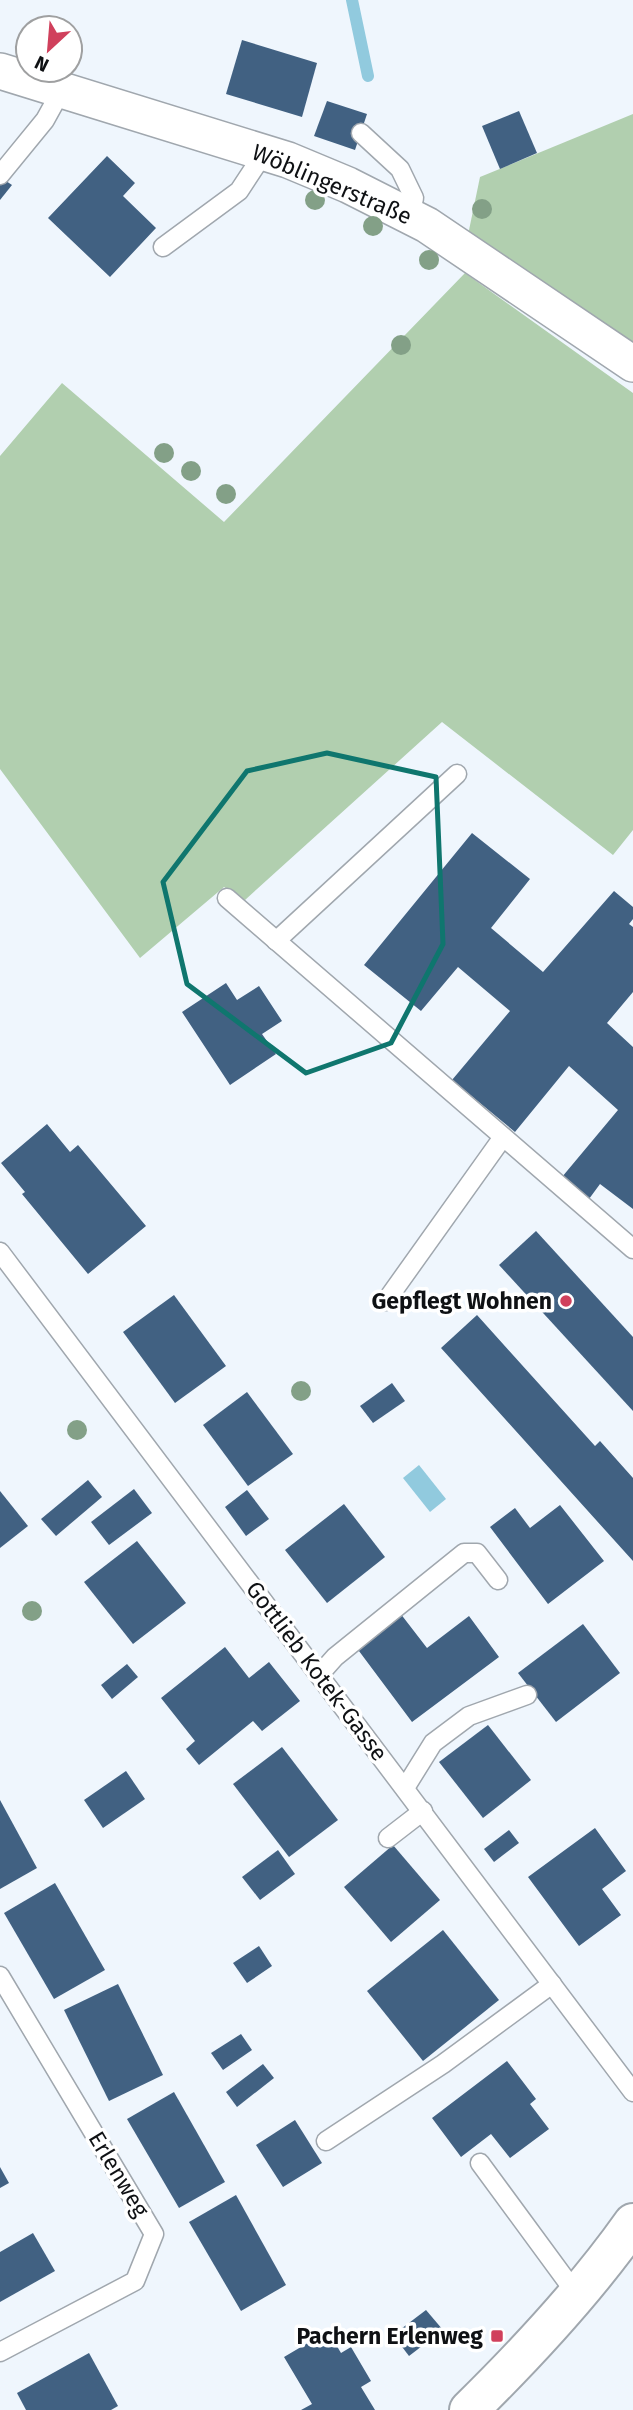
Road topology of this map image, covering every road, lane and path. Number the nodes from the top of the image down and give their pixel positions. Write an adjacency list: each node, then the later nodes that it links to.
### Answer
1 (0, 71): 2 (street, Wöblingerstraße)
2 (61, 91): 4 (street, Wöblingerstraße); 5 (lane)
3 (361, 133): 6 (lane)
4 (264, 153): 6 (street, Wöblingerstraße); 7 (lane)
5 (0, 175)
6 (410, 216): 8 (street, Wöblingerstraße)
7 (163, 247)
8 (633, 364)
9 (457, 774): 11 (lane)
10 (227, 898): 11 (lane)
11 (276, 941): 12 (lane)
12 (503, 1137): 13 (lane); 15 (lane)
13 (633, 1249)
14 (0, 1252): 17 (lane, Gottlieb Kotek-Gasse)
15 (386, 1301)
16 (498, 1580): 17 (lane)
17 (319, 1675): 19 (lane, Gottlieb Kotek-Gasse)
18 (527, 1695): 19 (lane)
19 (405, 1788): 20 (lane, Gottlieb Kotek-Gasse)
20 (423, 1811): 21 (lane); 23 (lane, Gottlieb Kotek-Gasse)
21 (388, 1838)
22 (0, 1976): 29 (lane, Erlenweg)
23 (552, 1984): 24 (lane, Gottlieb Kotek-Gasse); 25 (lane)
24 (633, 2092)
25 (326, 2141)
26 (480, 2163): 28 (lane)
27 (633, 2223): 28 (main road)
28 (577, 2295): 30 (main road)
29 (0, 2352)
30 (469, 2410)

